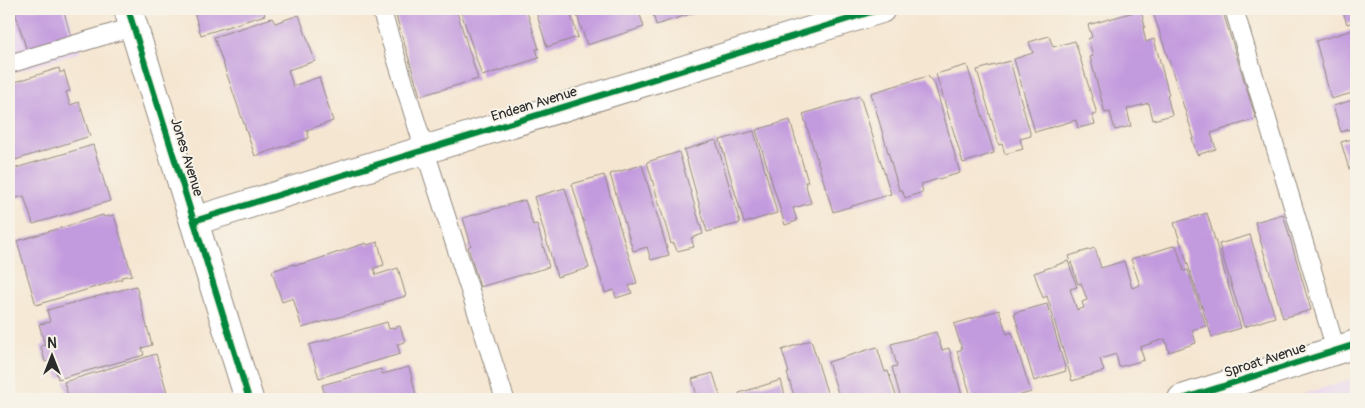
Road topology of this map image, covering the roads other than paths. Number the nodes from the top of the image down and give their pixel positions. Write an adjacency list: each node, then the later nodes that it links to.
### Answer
1 (381, 9): 6 (lane)
2 (881, 9): 6 (street, Endean Avenue)
3 (1234, 9): 8 (lane)
4 (131, 18): 5 (lane); 7 (street, Jones Avenue)
5 (9, 64)
6 (425, 151): 7 (street, Endean Avenue); 10 (lane)
7 (194, 221): 9 (street, Jones Avenue)
8 (1346, 347): 11 (street, Sproat Avenue)
9 (249, 399)
10 (505, 399)
11 (1182, 399)

